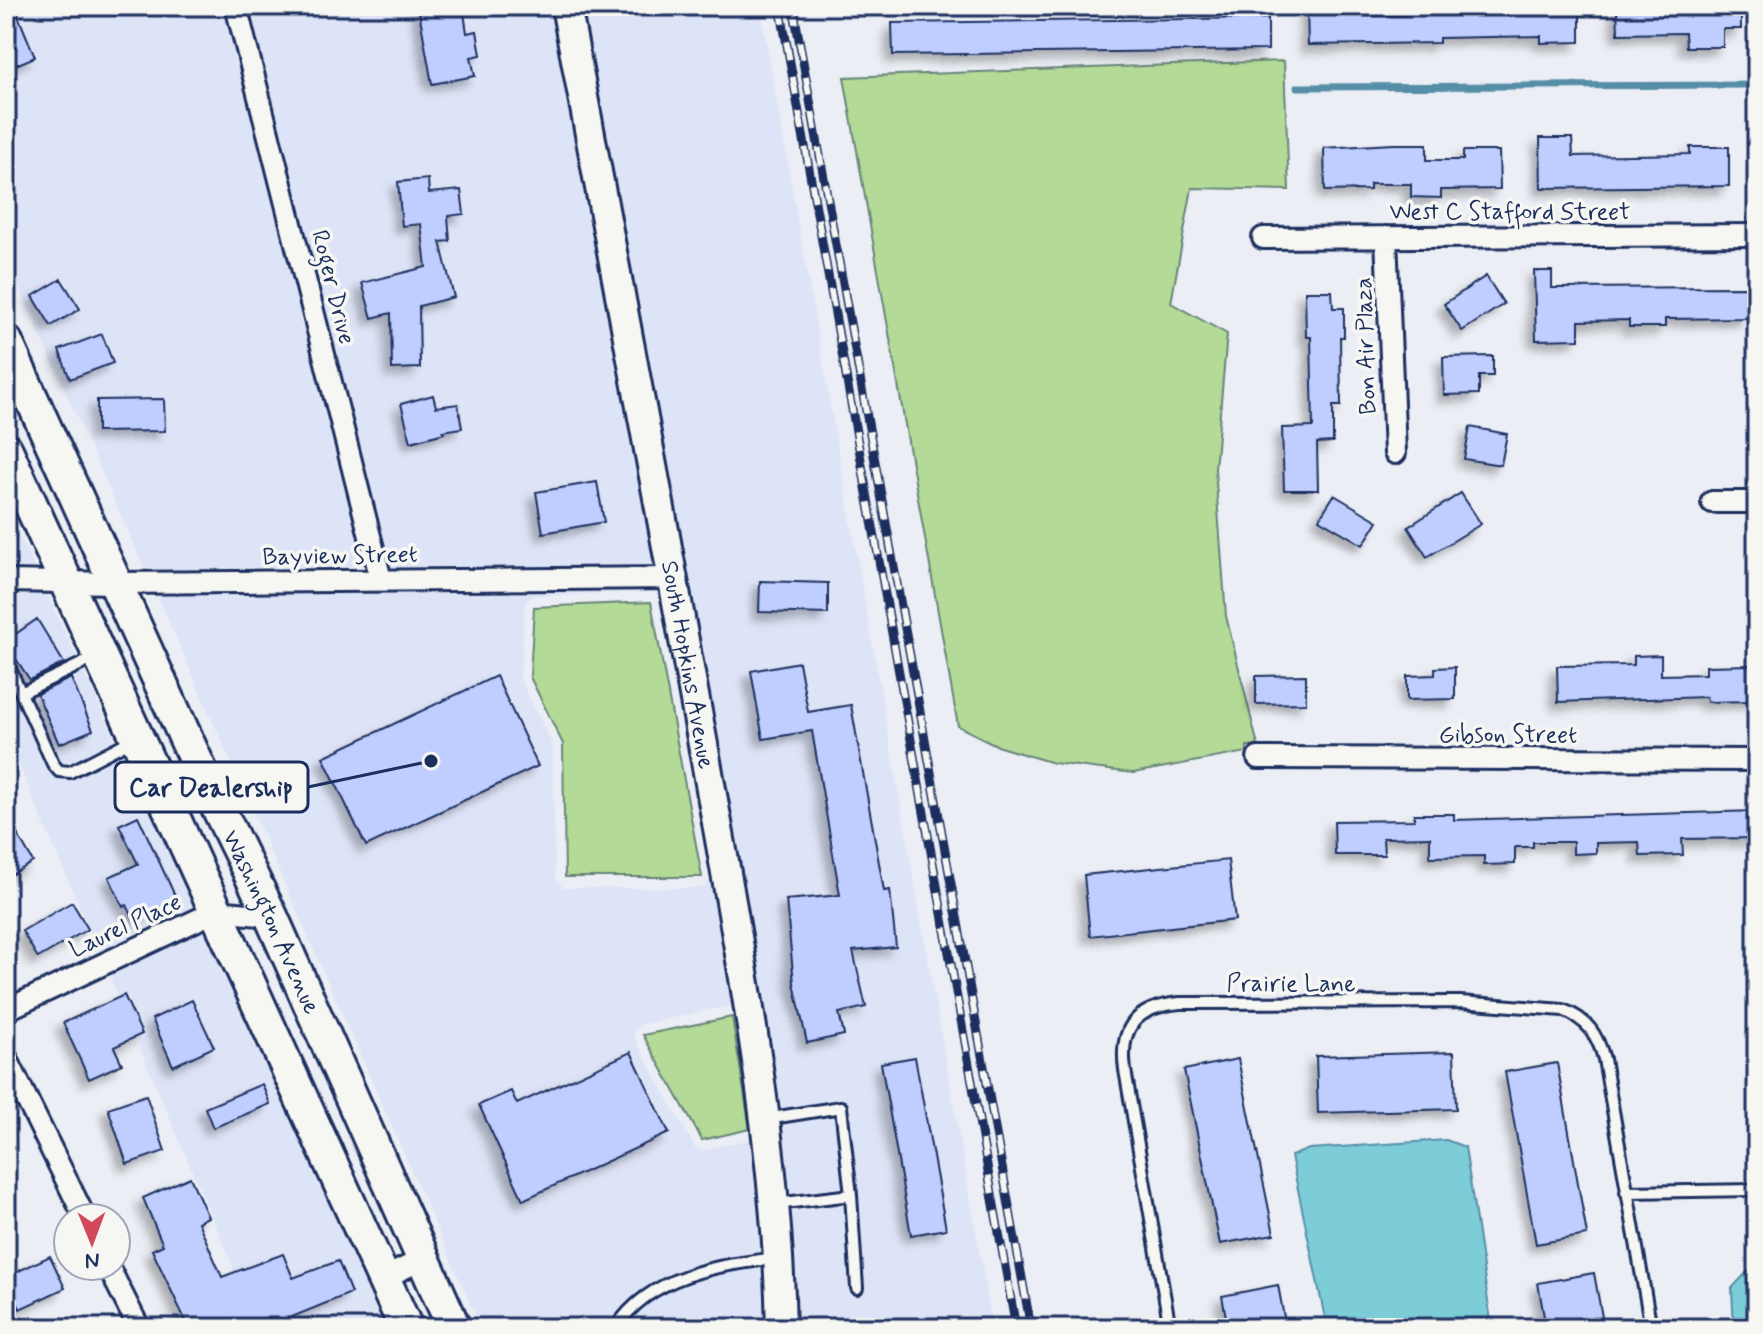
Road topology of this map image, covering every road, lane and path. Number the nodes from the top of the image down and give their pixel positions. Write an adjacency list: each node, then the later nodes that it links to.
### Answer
1 (236, 6): 12 (street, Roger Drive)
2 (566, 6): 11 (street, South Hopkins Avenue)
3 (1757, 235): 4 (street, West C Stafford Street)
4 (1386, 237): 5 (street, West C Stafford Street); 8 (street, Bon Air Plaza)
5 (1263, 238)
6 (6, 342): 15 (main road, Washington Avenue)
7 (6, 450): 14 (main road, Washington Avenue)
8 (1395, 453)
9 (1712, 502): 10 (street)
10 (1757, 502)
11 (674, 578): 12 (street, Bayview Street); 26 (street, South Hopkins Avenue)
12 (381, 580): 15 (street, Bayview Street)
13 (6, 581): 14 (street, Bayview Street)
14 (66, 582): 15 (street, Bayview Street); 16 (main road, Washington Avenue)
15 (115, 583): 23 (main road, Washington Avenue)
16 (100, 655): 18 (lane); 19 (main road, Washington Avenue)
17 (6, 660): 18 (lane)
18 (21, 693): 19 (lane)
19 (137, 738): 22 (main road, Washington Avenue)
20 (1258, 758): 21 (street, Gibson Street)
21 (1757, 760)
22 (216, 911): 23 (street, Laurel Place); 24 (street, Laurel Place); 34 (main road, Washington Avenue)
23 (271, 916): 33 (main road, Washington Avenue)
24 (6, 1010)
25 (6, 1057): 30 (street)
26 (764, 1119): 29 (lane); 31 (street, South Hopkins Avenue)
27 (1757, 1190): 28 (lane)
28 (1626, 1192): 42 (lane, Prairie Lane); 43 (lane, Prairie Lane)
29 (851, 1195): 31 (lane); 36 (lane)
30 (77, 1202)
31 (774, 1205): 32 (street, South Hopkins Avenue)
32 (779, 1257): 40 (lane); 41 (street, South Hopkins Avenue)
33 (423, 1259): 34 (street); 39 (main road, Washington Avenue)
34 (384, 1278): 38 (main road, Washington Avenue)
35 (116, 1282): 37 (street)
36 (857, 1288)
37 (139, 1328)
38 (406, 1328)
39 (454, 1328)
40 (616, 1328)
41 (781, 1328)
42 (1170, 1328)
43 (1651, 1328)

